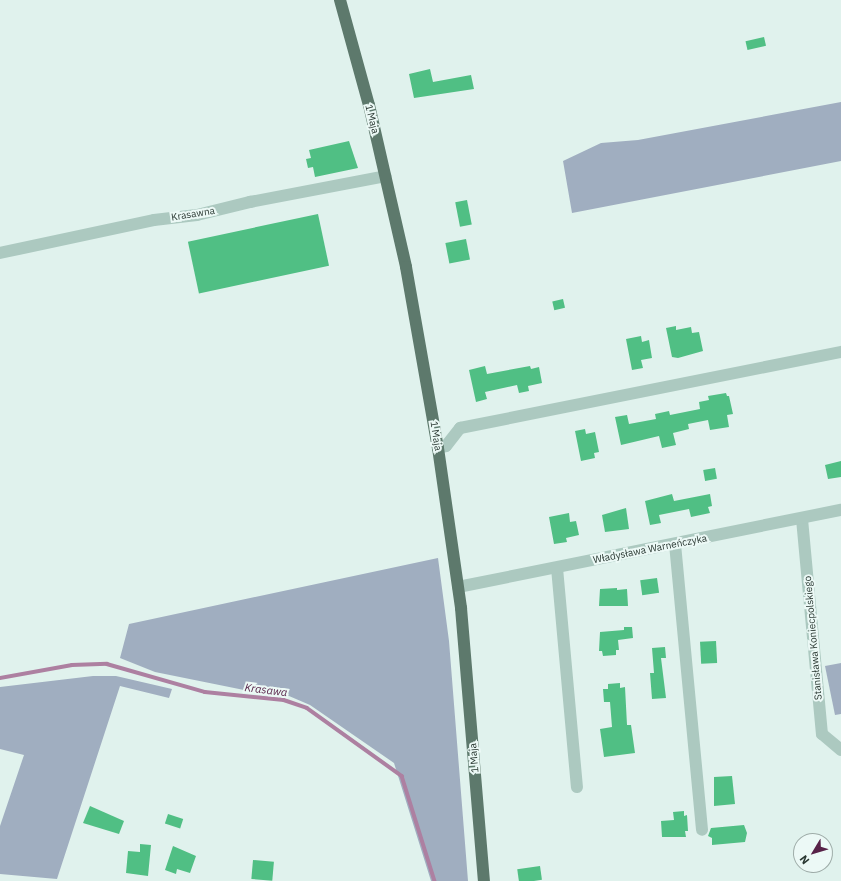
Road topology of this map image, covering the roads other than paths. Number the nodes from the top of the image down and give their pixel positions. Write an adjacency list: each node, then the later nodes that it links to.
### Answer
1 (340, 0): 2 (main road, 1 Maja)
2 (386, 176): 3 (street, Krasawna); 5 (main road, 1 Maja)
3 (0, 253)
4 (841, 352): 5 (street)
5 (438, 448): 10 (main road, 1 Maja)
6 (841, 510): 7 (street, Władysława Warneńczyka)
7 (802, 518): 8 (street, Władysława Warneńczyka); 11 (street, Stanisława Koniecpolskiego)
8 (675, 544): 9 (street, Władysława Warneńczyka); 13 (street)
9 (557, 568): 10 (street, Władysława Warneńczyka); 12 (street)
10 (458, 587): 14 (main road, 1 Maja)
11 (841, 750)
12 (577, 787)
13 (702, 830)
14 (484, 881)

